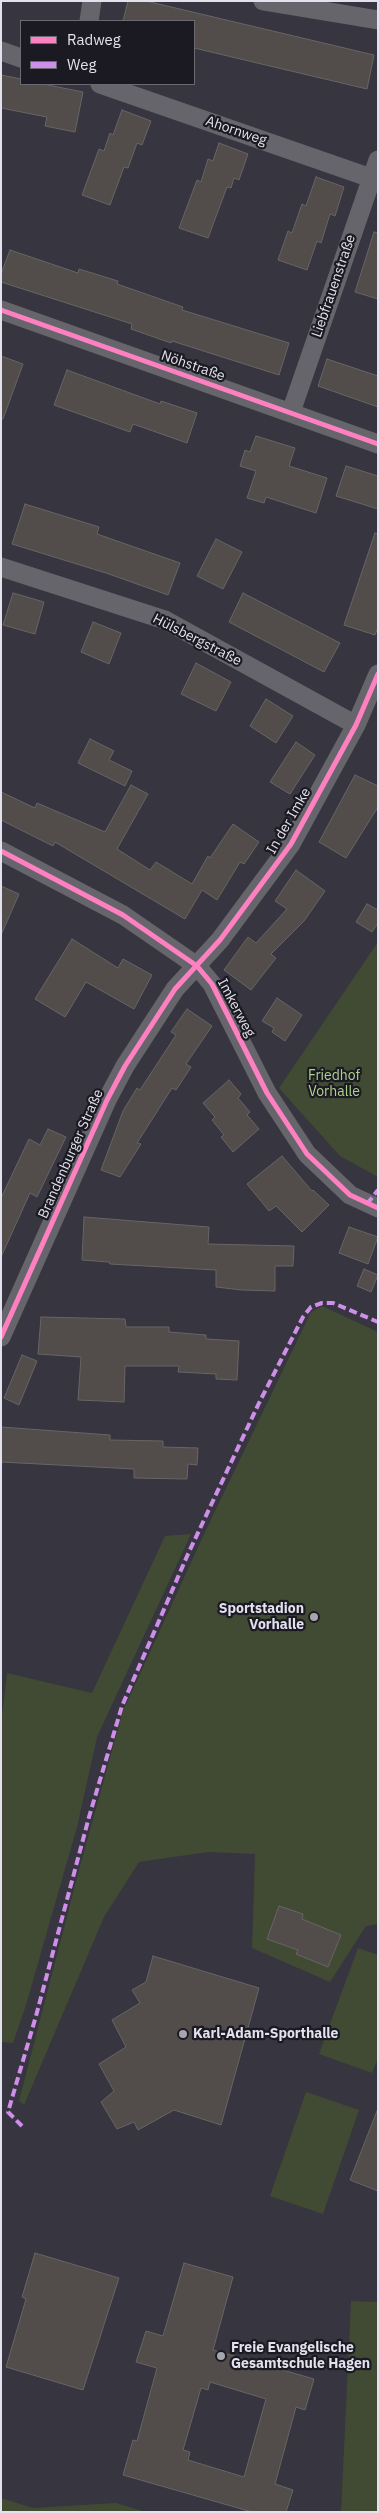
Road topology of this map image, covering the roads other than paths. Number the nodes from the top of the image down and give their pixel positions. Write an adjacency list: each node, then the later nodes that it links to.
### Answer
1 (92, 1): 3 (street)
2 (263, 1): 4 (street)
3 (89, 20)
4 (378, 20)
5 (1, 51): 6 (street)
6 (20, 58)
7 (103, 85): 9 (street, Ahornweg)
8 (378, 160): 9 (street, Liebfrauenstraße)
9 (371, 178): 11 (street, Liebfrauenstraße)
10 (1, 310): 11 (street, Nöhstraße)
11 (291, 412): 12 (street, Nöhstraße)
12 (378, 444)
13 (1, 567): 15 (street, Hülsbergstraße)
14 (378, 674): 15 (street, In der Imke)
15 (356, 725): 17 (street, In der Imke)
16 (1, 851): 17 (street, Imkerweg)
17 (197, 966): 18 (street, Imkerweg); 19 (street, Brandenburger Straße)
18 (378, 1208)
19 (1, 1337)

